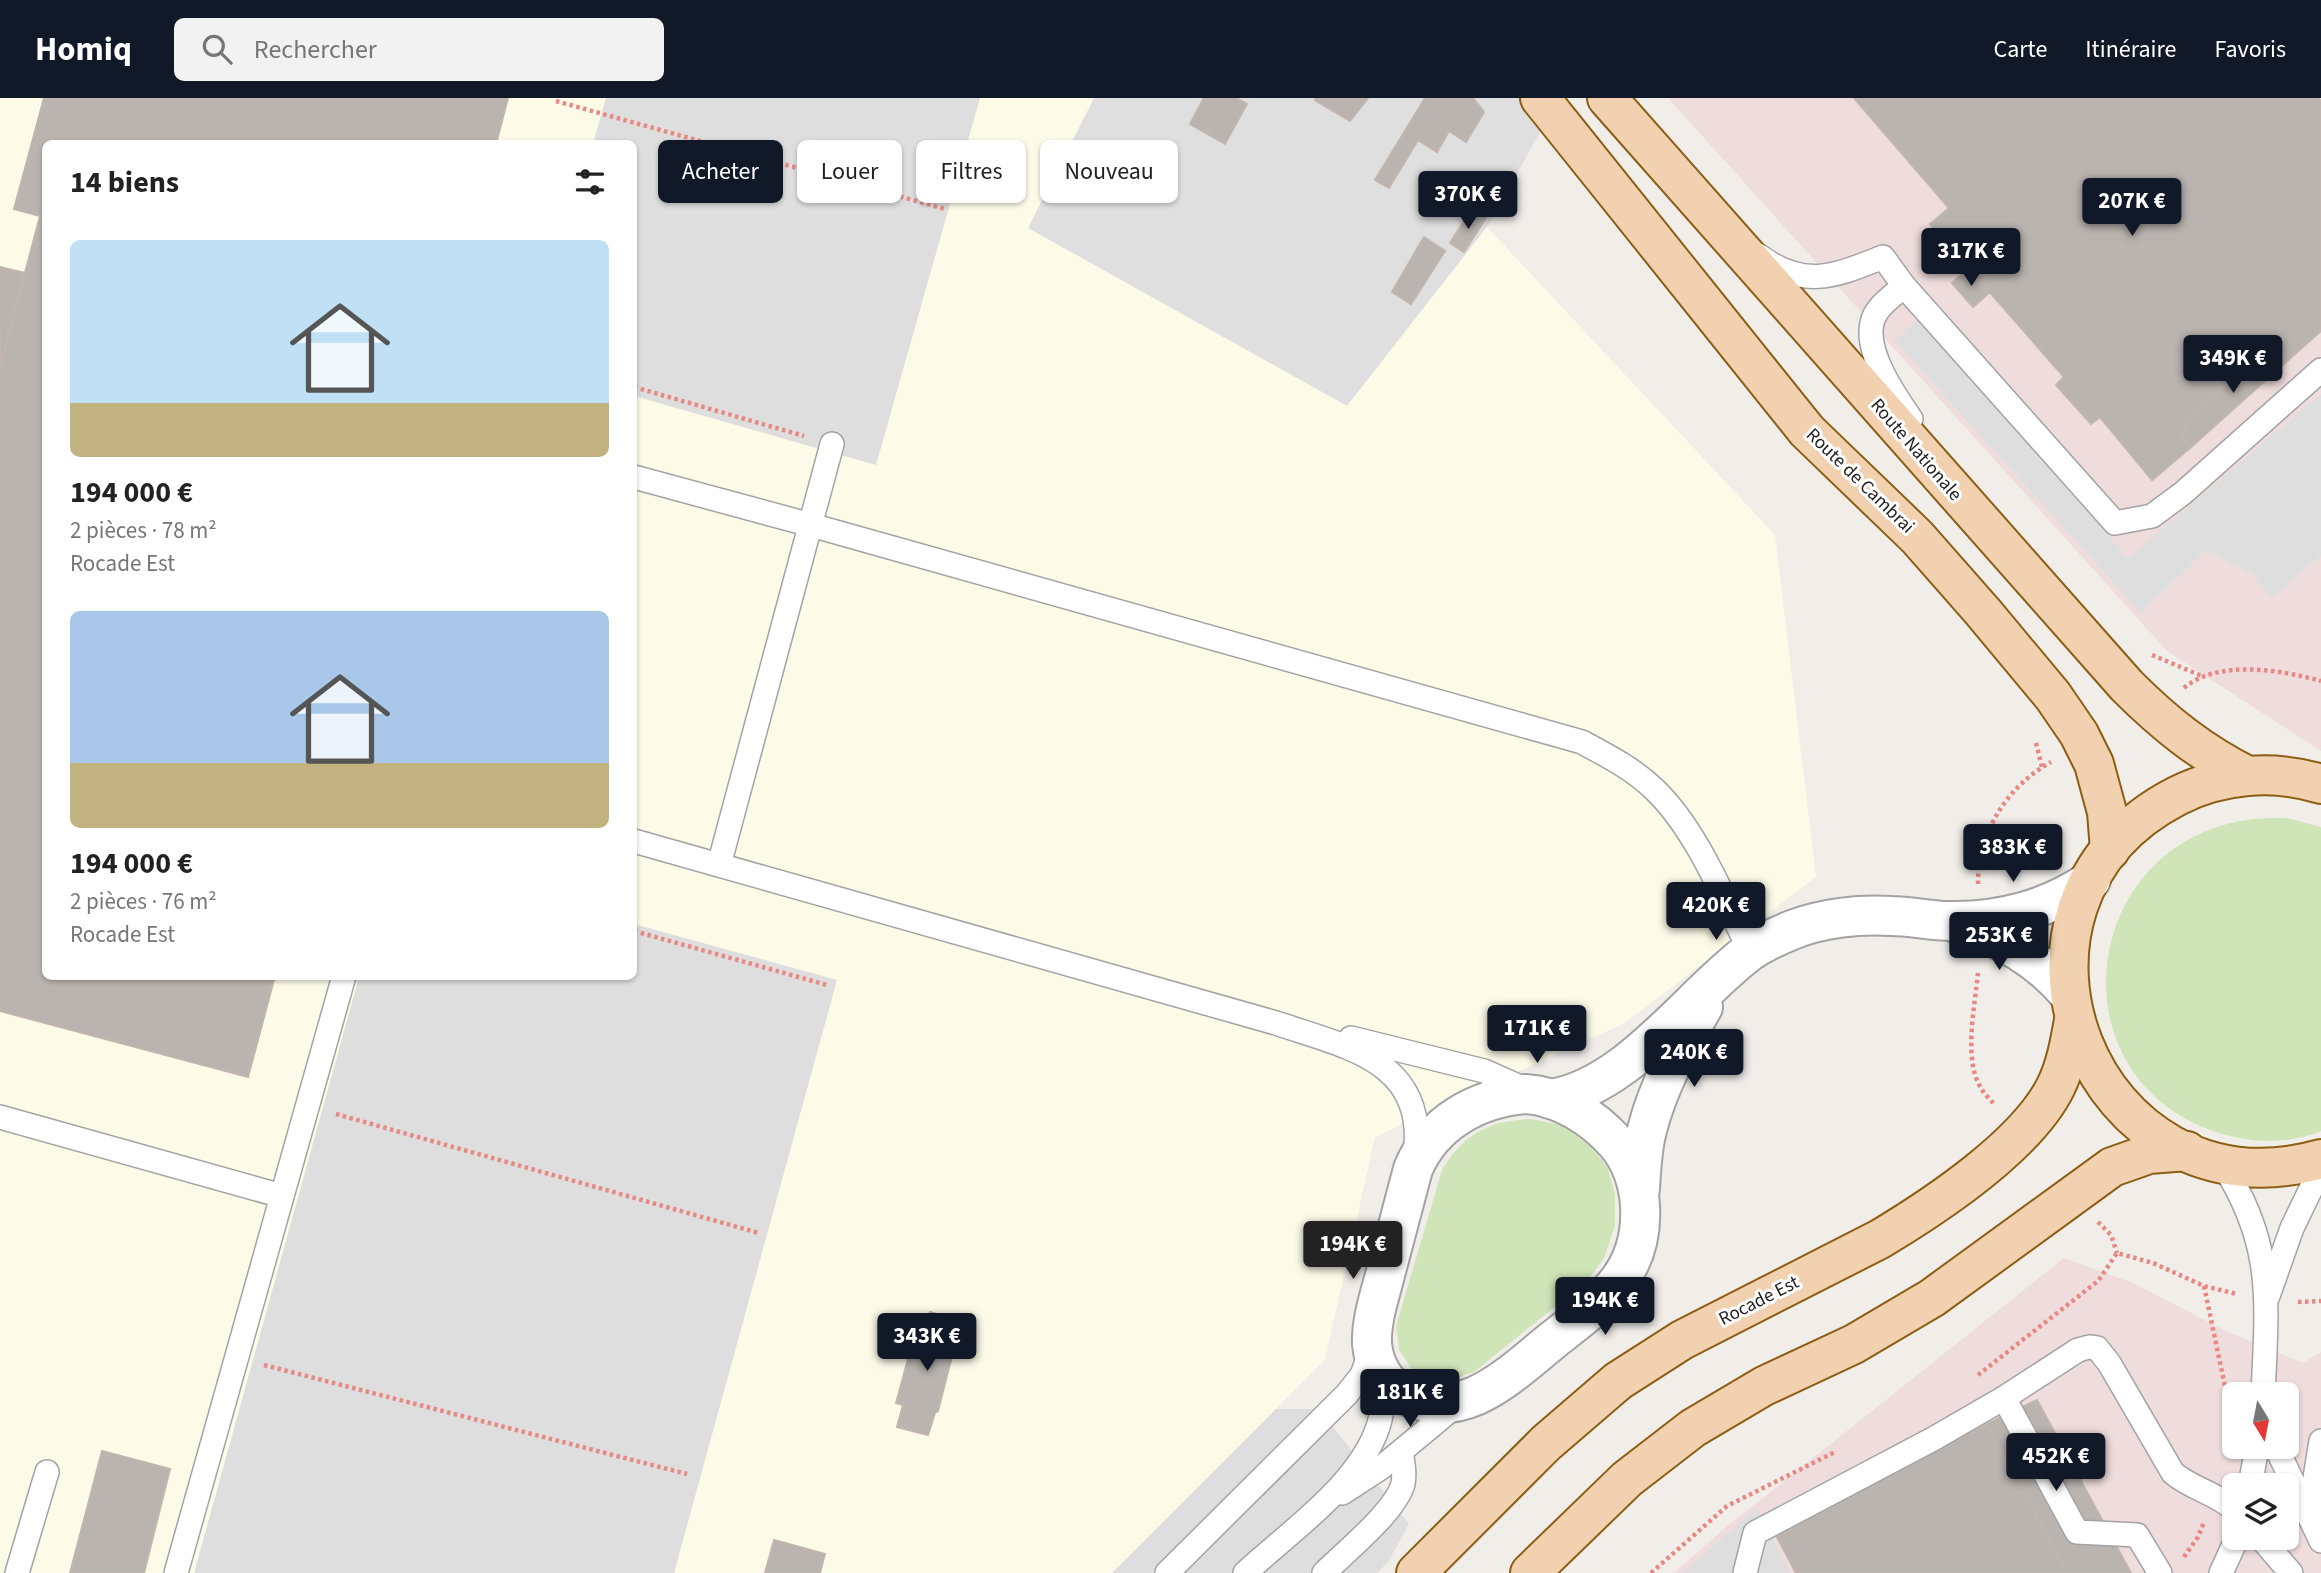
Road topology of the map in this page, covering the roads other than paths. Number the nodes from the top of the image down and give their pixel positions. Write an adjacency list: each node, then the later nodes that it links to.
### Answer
1 (1540, 98): 14 (main road, Route de Cambrai)
2 (1607, 98): 3 (main road, Route Nationale)
3 (1713, 220): 4 (lane); 8 (main road, Route Nationale)
4 (1904, 286): 5 (lane); 8 (lane)
5 (2321, 370)
6 (832, 444): 9 (lane)
7 (637, 478): 9 (lane)
8 (1974, 516): 10 (main road, Route Nationale)
9 (811, 525): 13 (lane); 16 (lane)
10 (2248, 776): 11 (main road); 14 (main road)
11 (2321, 784)
12 (637, 842): 13 (lane)
13 (719, 865): 20 (lane)
14 (2100, 865): 15 (street); 19 (main road)
15 (1949, 921): 16 (street); 19 (street)
16 (1750, 951): 17 (street)
17 (1721, 977): 21 (street); 27 (street)
18 (343, 980): 28 (lane)
19 (2072, 1007): 23 (main road); 50 (main road, Rocade Est)
20 (1276, 1023): 21 (lane); 26 (lane)
21 (1545, 1097): 26 (street); 27 (street)
22 (0, 1117): 28 (lane)
23 (2204, 1157): 24 (main road); 29 (lane); 51 (main road)
24 (2321, 1159)
25 (2321, 1168): 29 (lane)
26 (1413, 1169): 30 (street)
27 (1640, 1194): 34 (street)
28 (282, 1196): 46 (lane)
29 (2267, 1299): 32 (lane)
30 (1373, 1344): 31 (street); 47 (lane)
31 (1386, 1380): 34 (street); 40 (lane)
32 (2264, 1382)
33 (2004, 1398): 39 (lane); 44 (lane); 52 (lane)
34 (1459, 1402): 36 (lane)
35 (2321, 1441): 41 (lane)
36 (1401, 1452): 40 (lane); 49 (lane)
37 (2282, 1460): 41 (lane)
38 (47, 1472): 45 (lane)
39 (2222, 1500)
40 (1324, 1503): 48 (lane)
41 (2319, 1538)
42 (2231, 1550): 53 (lane)
43 (2271, 1550): 54 (lane)
44 (2169, 1568)
45 (17, 1573)
46 (176, 1573)
47 (1167, 1573)
48 (1245, 1573)
49 (1324, 1573)
50 (1416, 1573)
51 (1530, 1573)
52 (1745, 1573)
53 (2221, 1573)
54 (2291, 1573)

